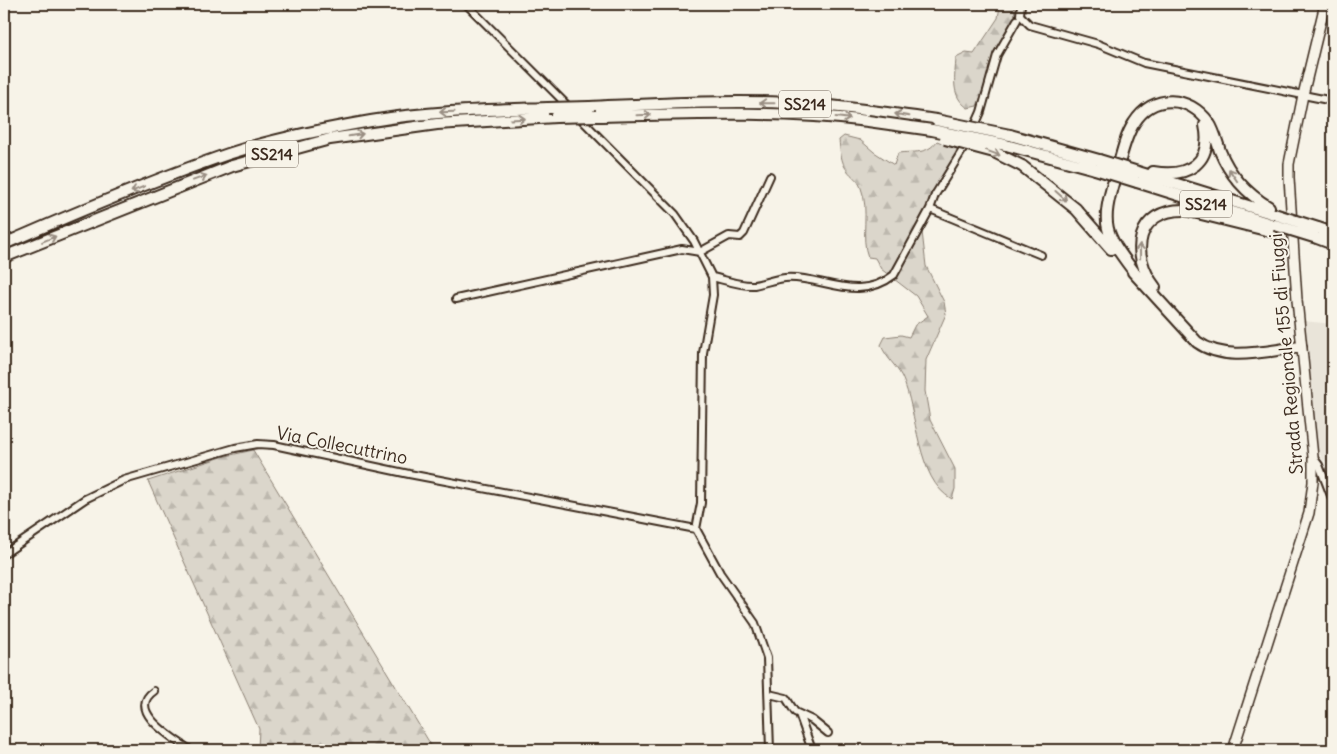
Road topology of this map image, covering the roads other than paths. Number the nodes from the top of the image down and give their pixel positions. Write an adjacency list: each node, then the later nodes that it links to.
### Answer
1 (466, 4): 20 (street)
2 (1021, 4): 5 (street)
3 (1325, 4): 5 (main road, Strada Regionale 155 di Fiuggi)
4 (1017, 20): 13 (street)
5 (1303, 95): 6 (street); 27 (main road, Strada Regionale 155 di Fiuggi)
6 (1333, 101)
7 (742, 107): 9 (highway, SS214, one-way to 9, bridge); 9 (highway, SS214, one-way to 7); 18 (highway, SS214, one-way to 18, bridge); 22 (highway, SS214, one-way to 7, bridge)
8 (1205, 119): 12 (highway); 14 (highway, one-way to 8); 23 (highway)
9 (934, 125): 10 (highway, SS214, bridge); 10 (highway, SS214, bridge); 23 (highway, one-way to 23, bridge)
10 (1097, 165): 12 (highway, SS214, bridge)
11 (770, 176): 20 (street)
12 (1138, 177): 14 (highway, SS214); 15 (highway, SS214)
13 (930, 209): 21 (street); 24 (street)
14 (1271, 210): 16 (highway, SS214, bridge)
15 (1274, 229): 16 (highway, SS214, bridge); 26 (highway, one-way to 15)
16 (1317, 233): 17 (highway, SS214); 19 (highway, SS214)
17 (1333, 233)
18 (4, 244)
19 (1333, 244)
20 (700, 252): 24 (street); 25 (street)
21 (1041, 255)
22 (4, 257)
23 (1137, 276): 26 (highway)
24 (712, 277): 30 (street)
25 (456, 298)
26 (1180, 323): 27 (highway)
27 (1301, 347): 28 (main road, Strada Regionale 155 di Fiuggi)
28 (1313, 457): 29 (street); 39 (main road, Strada Regionale 155 di Fiuggi)
29 (1333, 502)
30 (696, 529): 31 (street, Via Collecuttrino); 33 (street)
31 (4, 554)
32 (154, 691): 36 (street)
33 (769, 694): 34 (street); 37 (street)
34 (799, 714): 35 (street); 38 (street)
35 (828, 733)
36 (190, 750)
37 (770, 750)
38 (812, 750)
39 (1233, 750)

